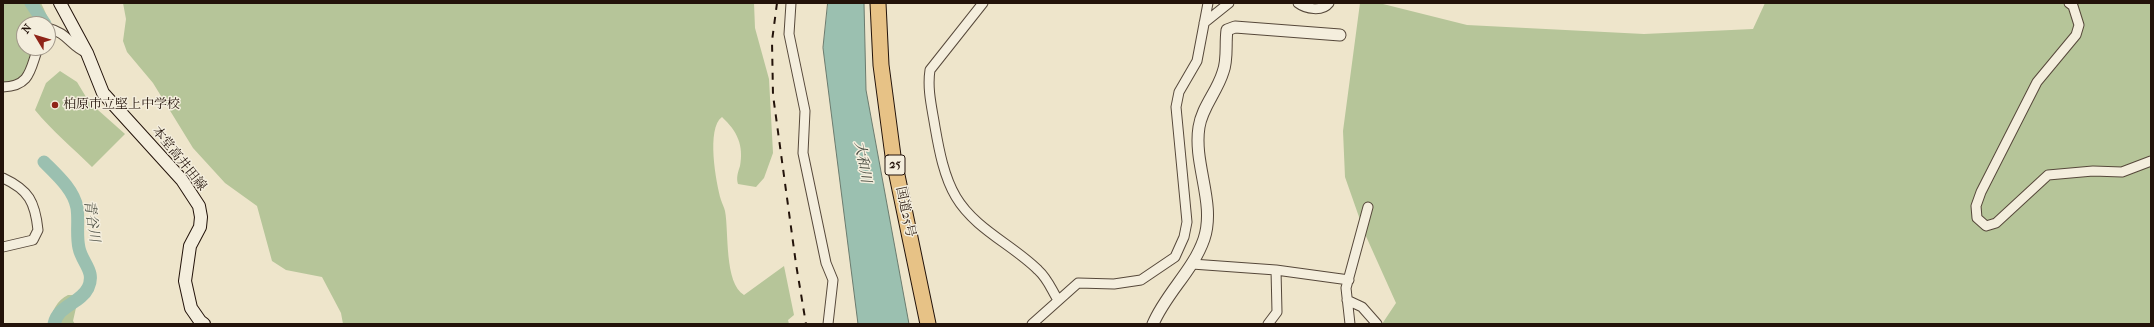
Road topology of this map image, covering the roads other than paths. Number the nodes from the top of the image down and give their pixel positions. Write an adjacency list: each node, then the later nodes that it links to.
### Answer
1 (60, 3): 13 (main road, 本堂高井田線)
2 (791, 3): 26 (street)
3 (878, 3): 27 (highway, 国道25号 / 25)
4 (983, 3): 23 (street)
5 (1208, 3): 10 (street)
6 (1228, 3): 10 (street)
7 (1298, 3): 8 (street)
8 (1330, 3)
9 (2069, 3): 16 (street)
10 (1204, 23): 23 (street)
11 (56, 32): 13 (street)
12 (1340, 36): 20 (street)
13 (87, 53): 25 (main road, 本堂高井田線)
14 (35, 56): 15 (street)
15 (3, 87)
16 (2151, 161)
17 (3, 178): 19 (street)
18 (1368, 207): 22 (street)
19 (3, 247)
20 (1192, 264): 21 (street); 29 (street)
21 (1276, 270): 22 (street); 30 (street)
22 (1349, 280): 24 (street)
23 (1058, 300): 28 (street)
24 (1347, 300): 31 (street); 32 (street)
25 (204, 324)
26 (828, 324)
27 (928, 324)
28 (1032, 324)
29 (1153, 324)
30 (1268, 324)
31 (1350, 324)
32 (1377, 324)

